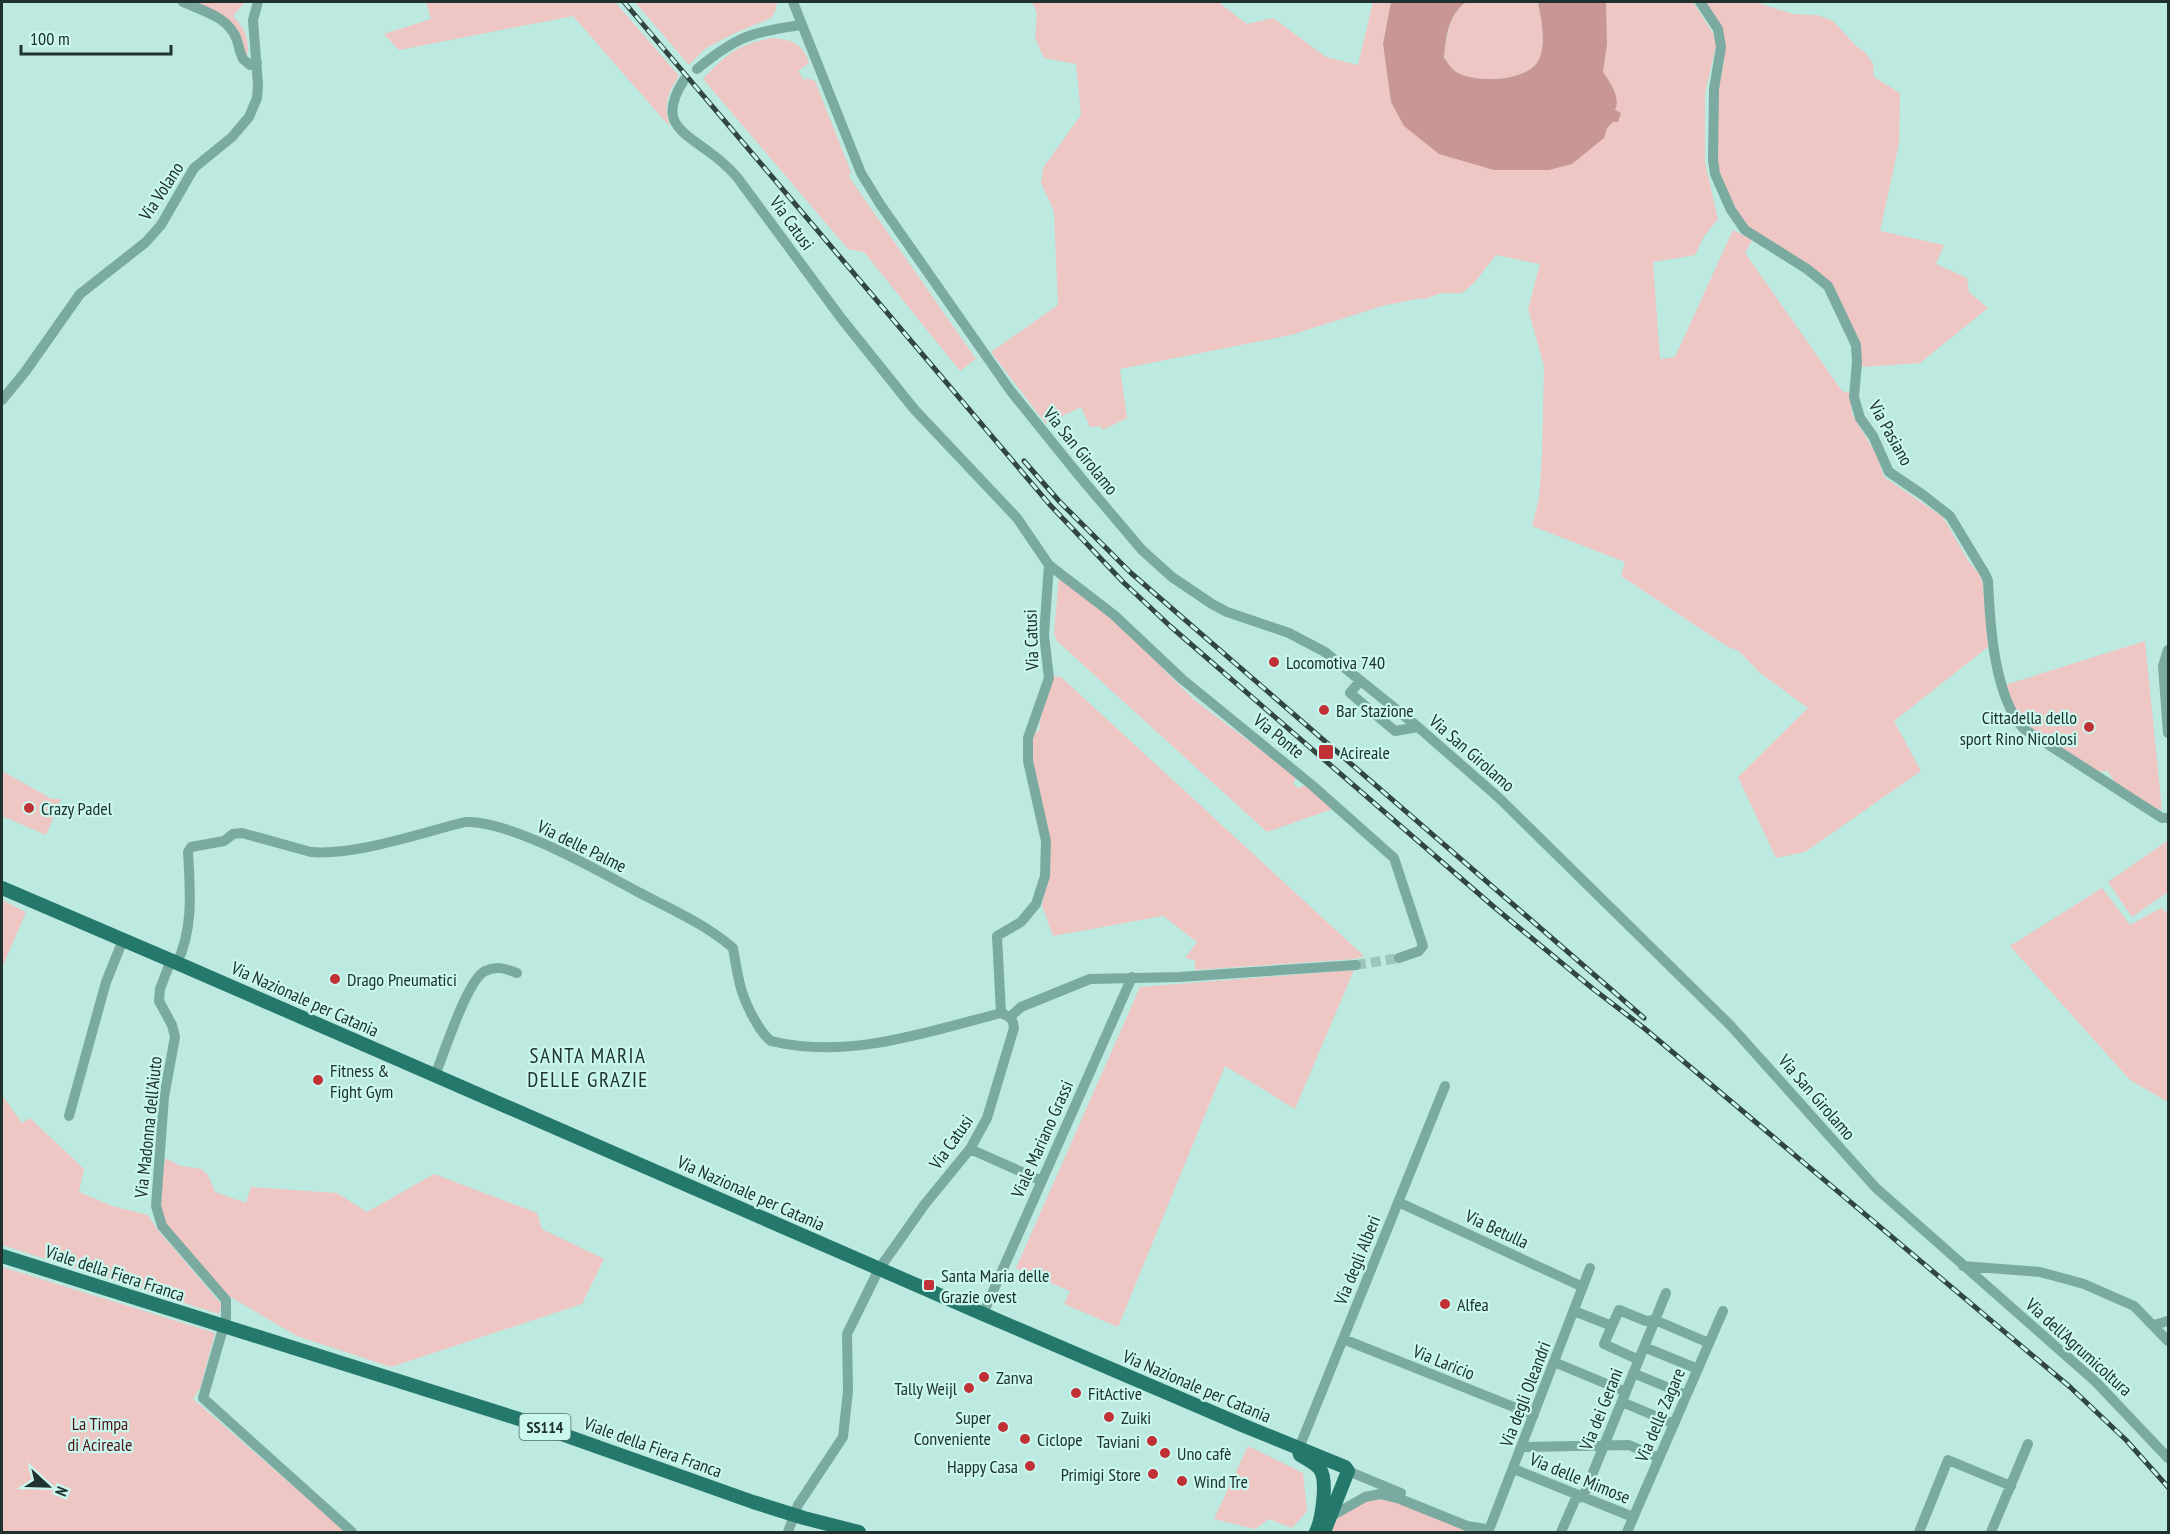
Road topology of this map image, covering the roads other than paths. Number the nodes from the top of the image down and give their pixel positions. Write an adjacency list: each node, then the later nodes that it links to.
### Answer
1 (183, 2): 6 (street)
2 (258, 2): 6 (street, Via Volano)
3 (793, 2): 5 (street, Via San Girolamo)
4 (1700, 2): 15 (street, Via Pasiano)
5 (801, 25): 7 (street); 12 (street, Via San Girolamo)
6 (257, 63): 9 (street, Via Volano)
7 (697, 69)
8 (684, 80): 10 (street, Via Catusi)
9 (2, 400)
10 (1049, 565): 18 (street, Via Ponte); 23 (street, Via Catusi)
11 (2169, 650): 14 (street)
12 (1360, 681): 13 (street, Via San Girolamo); 13 (street)
13 (1418, 727): 31 (street, Via San Girolamo)
14 (2169, 733)
15 (2169, 818)
16 (2, 888): 17 (main road, Via Nazionale per Catania)
17 (123, 940): 19 (main road, Via Nazionale per Catania); 26 (street)
18 (1399, 958)
19 (174, 962): 23 (street, Via delle Palme); 24 (main road, Via Nazionale per Catania); 69 (street, Via Madonna dell'Aiuto)
20 (1356, 965): 22 (street)
21 (517, 973): 24 (street)
22 (1132, 977): 23 (street); 28 (street, Viale Mariano Grassi)
23 (1006, 1015): 27 (street, Via Catusi)
24 (435, 1075): 33 (main road, Via Nazionale per Catania)
25 (1444, 1086): 29 (street, Via degli Alberi)
26 (69, 1116)
27 (970, 1149): 28 (street); 33 (street, Via Catusi)
28 (1042, 1181): 38 (street, Viale Mariano Grassi)
29 (1398, 1202): 34 (street, Via Betulla); 43 (street, Via degli Alberi)
30 (2, 1256): 70 (main road, Viale della Fiera Franca / SS114)
31 (1962, 1266): 41 (street); 60 (street, Via dell'Agrumicoltura)
32 (1590, 1268): 34 (street, Via degli Oleandri)
33 (879, 1269): 38 (main road, Via Nazionale per Catania); 67 (street, Via Catusi)
34 (1583, 1287): 36 (street, Via degli Oleandri)
35 (1666, 1293): 39 (street, Via dei Gerani)
36 (1574, 1311): 42 (street); 48 (street, Via degli Oleandri)
37 (1723, 1311): 45 (street, Via delle Zagare)
38 (983, 1314): 58 (main road, Via Nazionale per Catania)
39 (1655, 1320): 42 (street); 45 (street); 46 (street, Via dei Gerani)
40 (2169, 1322): 41 (street)
41 (2154, 1325): 44 (street)
42 (1612, 1326): 47 (street)
43 (1343, 1339): 53 (street, Via Laricio); 58 (street, Via degli Alberi)
44 (2169, 1341)
45 (1709, 1343): 49 (street, Via delle Zagare)
46 (1644, 1347): 47 (street, Via dei Gerani); 49 (street)
47 (1639, 1360): 50 (street, Via dei Gerani)
48 (1554, 1362): 52 (street); 53 (street, Via degli Oleandri)
49 (1698, 1369): 51 (street, Via delle Zagare)
50 (1634, 1373): 51 (street); 52 (street, Via dei Gerani)
51 (1686, 1395): 54 (street, Via delle Zagare)
52 (1624, 1397): 54 (street); 56 (street, Via dei Gerani)
53 (1534, 1415): 57 (street, Via degli Oleandri)
54 (1674, 1424): 59 (street, Via delle Zagare)
55 (2028, 1444): 63 (street)
56 (1604, 1445): 57 (street); 59 (street); 64 (street, Via dei Gerani)
57 (1522, 1447): 61 (street, Via degli Oleandri)
58 (1298, 1450): 62 (main road, Via Nazionale per Catania); 65 (main road)
59 (1659, 1458): 66 (street, Via delle Zagare)
60 (2169, 1458)
61 (1514, 1468): 64 (street, Via delle Mimose); 68 (street, Via degli Oleandri)
62 (1348, 1471): 65 (main road); 68 (street, Via Nazionale per Catania)
63 (2011, 1486): 75 (street); 76 (street)
64 (1583, 1497): 66 (street, Via delle Mimose); 73 (street, Via dei Gerani)
65 (1326, 1511): 68 (street); 71 (main road); 72 (main road)
66 (1633, 1517): 74 (street, Via delle Zagare)
67 (790, 1528)
68 (1490, 1531)
69 (352, 1533)
70 (859, 1533)
71 (1316, 1533)
72 (1324, 1533)
73 (1561, 1533)
74 (1627, 1533)
75 (1919, 1533)
76 (1991, 1533)

